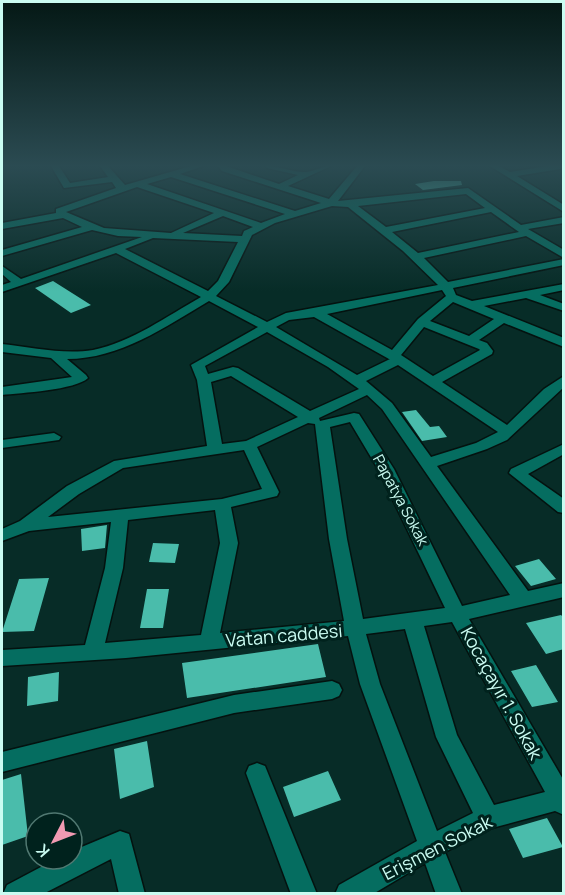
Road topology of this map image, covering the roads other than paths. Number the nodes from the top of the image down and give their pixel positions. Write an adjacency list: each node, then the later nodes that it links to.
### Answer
1 (65, 208): 9 (street)
2 (204, 208): 7 (street)
3 (276, 208): 8 (street)
4 (314, 208): 8 (street)
5 (354, 208): 14 (street)
6 (493, 209): 14 (street); 15 (street)
7 (221, 214): 12 (street); 17 (street)
8 (295, 214): 12 (street)
9 (63, 215): 11 (street); 13 (street)
10 (564, 220): 15 (street)
11 (2, 226)
12 (261, 226): 18 (street)
13 (93, 227): 16 (street); 20 (street)
14 (382, 231): 21 (street)
15 (523, 231): 21 (street); 22 (street)
16 (148, 235): 17 (street); 19 (street)
17 (170, 236): 18 (street)
18 (245, 240): 29 (street)
19 (116, 249): 24 (street); 29 (street)
20 (2, 253)
21 (414, 256): 27 (street)
22 (563, 256): 27 (street)
23 (2, 269): 24 (street)
24 (19, 283): 26 (street)
25 (564, 287): 28 (street)
26 (2, 289)
27 (450, 291): 30 (street); 32 (street); 34 (street)
28 (524, 293): 30 (street); 31 (street)
29 (210, 296): 35 (street); 39 (street)
30 (475, 304): 33 (street)
31 (564, 308)
32 (316, 314): 35 (street); 40 (street)
33 (504, 317): 36 (street); 37 (street)
34 (422, 322): 36 (street); 40 (street)
35 (265, 327): 41 (street); 44 (street)
36 (470, 341): 43 (street)
37 (564, 343)
38 (2, 348): 39 (street)
39 (55, 355): 45 (street)
40 (396, 357): 43 (street); 44 (street)
41 (204, 380): 46 (street); 52 (street)
42 (564, 380): 47 (street)
43 (432, 382): 47 (street)
44 (364, 384): 46 (street); 53 (street)
45 (2, 391)
46 (315, 421): 50 (street); 61 (street, Papatya Sokak); 63 (street)
47 (508, 432): 53 (street)
48 (54, 437): 49 (street)
49 (2, 444)
50 (249, 444): 52 (street); 54 (street)
51 (564, 448): 55 (street)
52 (214, 450): 57 (street)
53 (428, 464): 60 (street)
54 (222, 504): 56 (street); 64 (street)
55 (564, 508)
56 (120, 516): 57 (street); 65 (street)
57 (26, 525): 58 (street)
58 (2, 536)
59 (562, 594): 60 (street, Vatan caddesi)
60 (524, 600): 61 (street, Vatan caddesi)
61 (458, 614): 62 (street, Vatan caddesi); 70 (street, Kocaçayır 1. Sokak)
62 (412, 619): 63 (street, Vatan caddesi); 71 (street)
63 (355, 628): 64 (street, Vatan caddesi); 72 (street)
64 (209, 642): 65 (street, Vatan caddesi)
65 (93, 652): 66 (street, Vatan caddesi)
66 (2, 658)
67 (332, 690): 68 (street)
68 (2, 762)
69 (257, 773): 75 (street)
70 (563, 800): 71 (street, Erişmen Sokak)
71 (488, 818): 72 (street, Erişmen Sokak)
72 (430, 847): 76 (street, Erişmen Sokak); 77 (street)
73 (16, 894): 74 (street)
74 (132, 894)
75 (304, 894)
76 (348, 894)
77 (449, 894)

